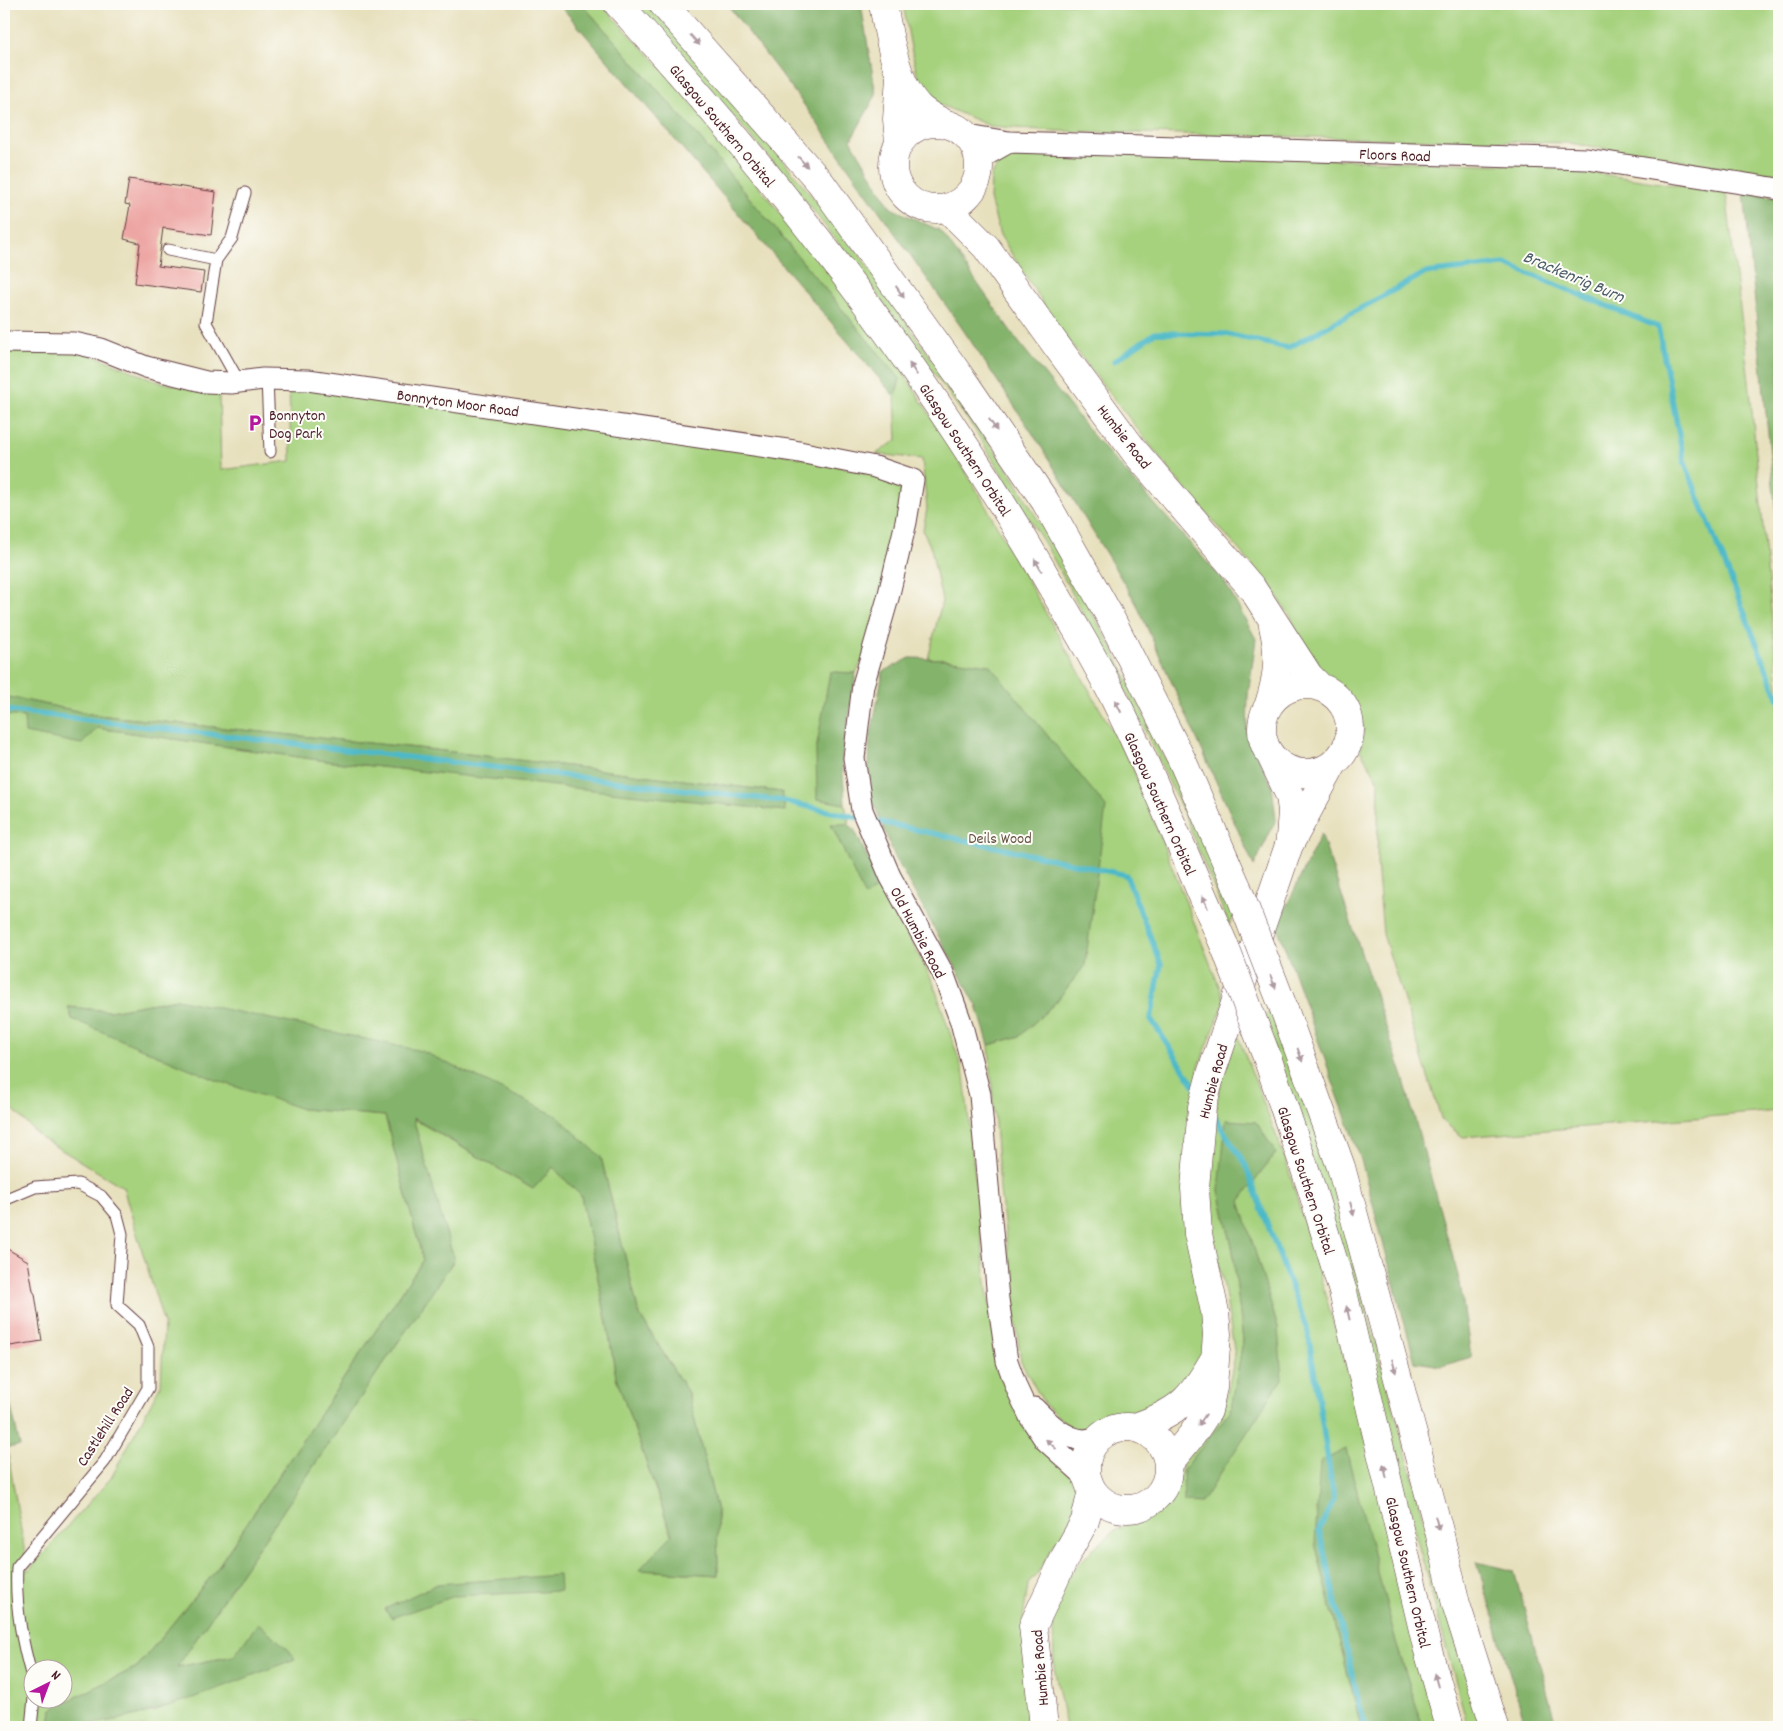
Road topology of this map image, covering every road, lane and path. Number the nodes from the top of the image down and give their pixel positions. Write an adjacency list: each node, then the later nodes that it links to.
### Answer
1 (618, 4): 39 (main road, Glasgow Southern Orbital, one-way to 1, bridge)
2 (663, 4): 40 (main road, Glasgow Southern Orbital, one-way to 40, bridge)
3 (883, 4): 4 (main road)
4 (900, 77): 5 (main road); 7 (main road)
5 (955, 129): 6 (street, Floors Road); 7 (main road); 8 (main road)
6 (1009, 142): 8 (street); 9 (street, Floors Road)
7 (899, 143): 11 (main road)
8 (978, 171): 11 (main road); 12 (main road, Humbie Road)
9 (1779, 189)
10 (245, 193): 14 (lane)
11 (947, 208): 12 (main road, Humbie Road)
12 (986, 247): 20 (main road, Humbie Road)
13 (168, 250): 14 (lane)
14 (216, 260): 17 (lane)
15 (4, 342): 17 (street, Bonnyton Moor Road)
16 (266, 379): 17 (street, Bonnyton Moor Road); 18 (lane); 19 (street, Bonnyton Moor Road)
17 (240, 382)
18 (270, 452)
19 (913, 480): 28 (street, Old Humbie Road)
20 (1271, 620): 21 (main road, Humbie Road); 22 (main road, Humbie Road)
21 (1320, 687): 22 (main road); 24 (main road)
22 (1269, 704): 23 (main road)
23 (1269, 753): 24 (main road); 25 (main road, Humbie Road)
24 (1333, 764): 25 (main road, Humbie Road)
25 (1289, 845): 27 (main road, Humbie Road)
26 (4, 1200): 35 (lane, Castlehill Road)
27 (1216, 1357): 29 (main road); 31 (main road, Humbie Road, one-way to 31)
28 (1017, 1389): 30 (street); 32 (street, one-way to 28)
29 (1135, 1427): 30 (main road); 31 (main road)
30 (1098, 1438): 32 (main road, Humbie Road)
31 (1169, 1463): 33 (main road, Humbie Road)
32 (1089, 1484): 33 (main road); 34 (main road, Humbie Road)
33 (1126, 1509): 34 (main road, Humbie Road)
34 (1066, 1555): 38 (main road, Humbie Road)
35 (27, 1658)
36 (33, 1708): 37 (lane)
37 (31, 1727)
38 (1044, 1727)
39 (1450, 1727)
40 (1496, 1727)

